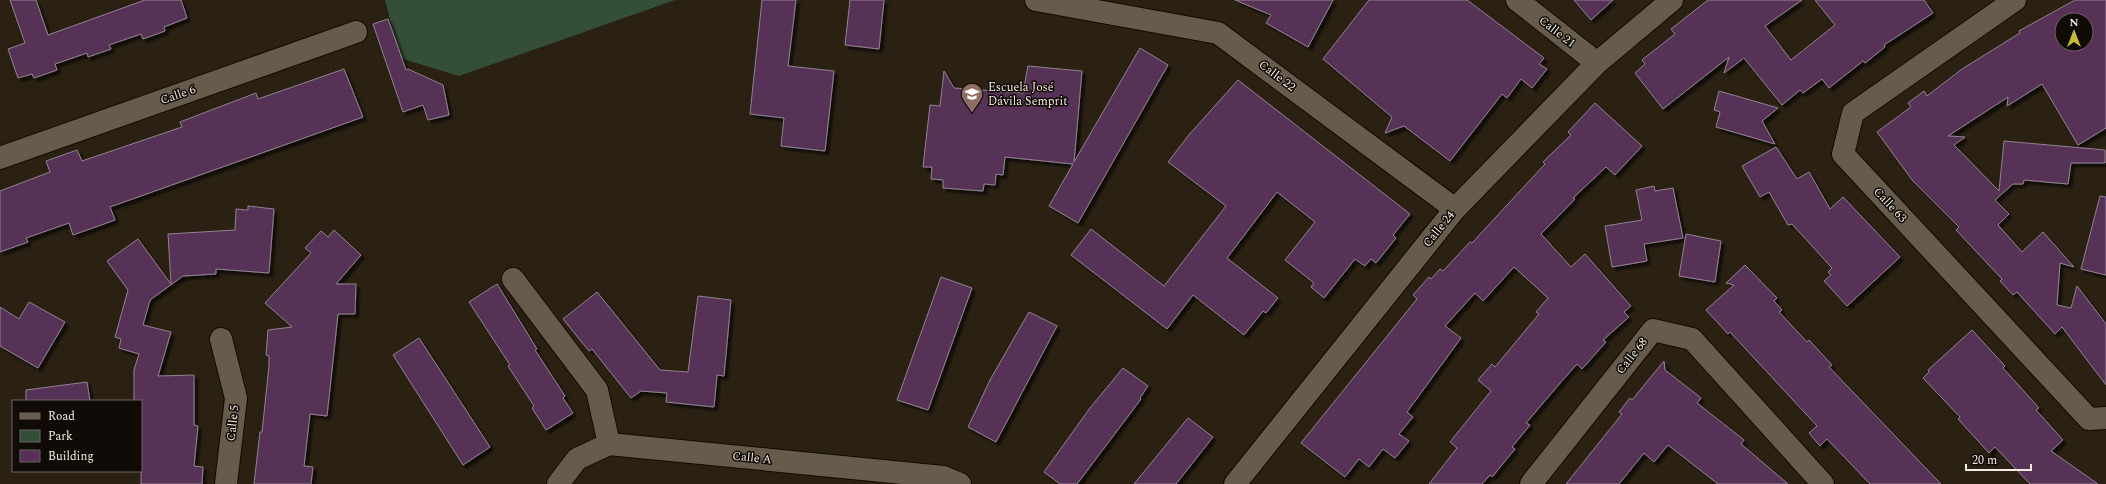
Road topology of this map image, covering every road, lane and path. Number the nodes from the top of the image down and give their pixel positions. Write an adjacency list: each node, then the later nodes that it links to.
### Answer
1 (1036, 0): 8 (street, Calle 22)
2 (1517, 0): 6 (street, Calle 21)
3 (1672, 0): 6 (street, Calle 24)
4 (2015, 0): 11 (street, Calle 63)
5 (356, 32): 7 (street, Calle 6)
6 (1597, 63): 8 (street, Calle 24)
7 (0, 158)
8 (1455, 209): 16 (street, Calle 24)
9 (513, 279): 12 (street)
10 (221, 339): 13 (street, Calle 5)
11 (2106, 418)
12 (609, 444): 14 (street); 15 (street, Calle A)
13 (226, 484)
14 (558, 484)
15 (960, 484)
16 (1235, 484)
17 (1531, 484): 18 (street, Calle 68)
18 (1822, 484)

